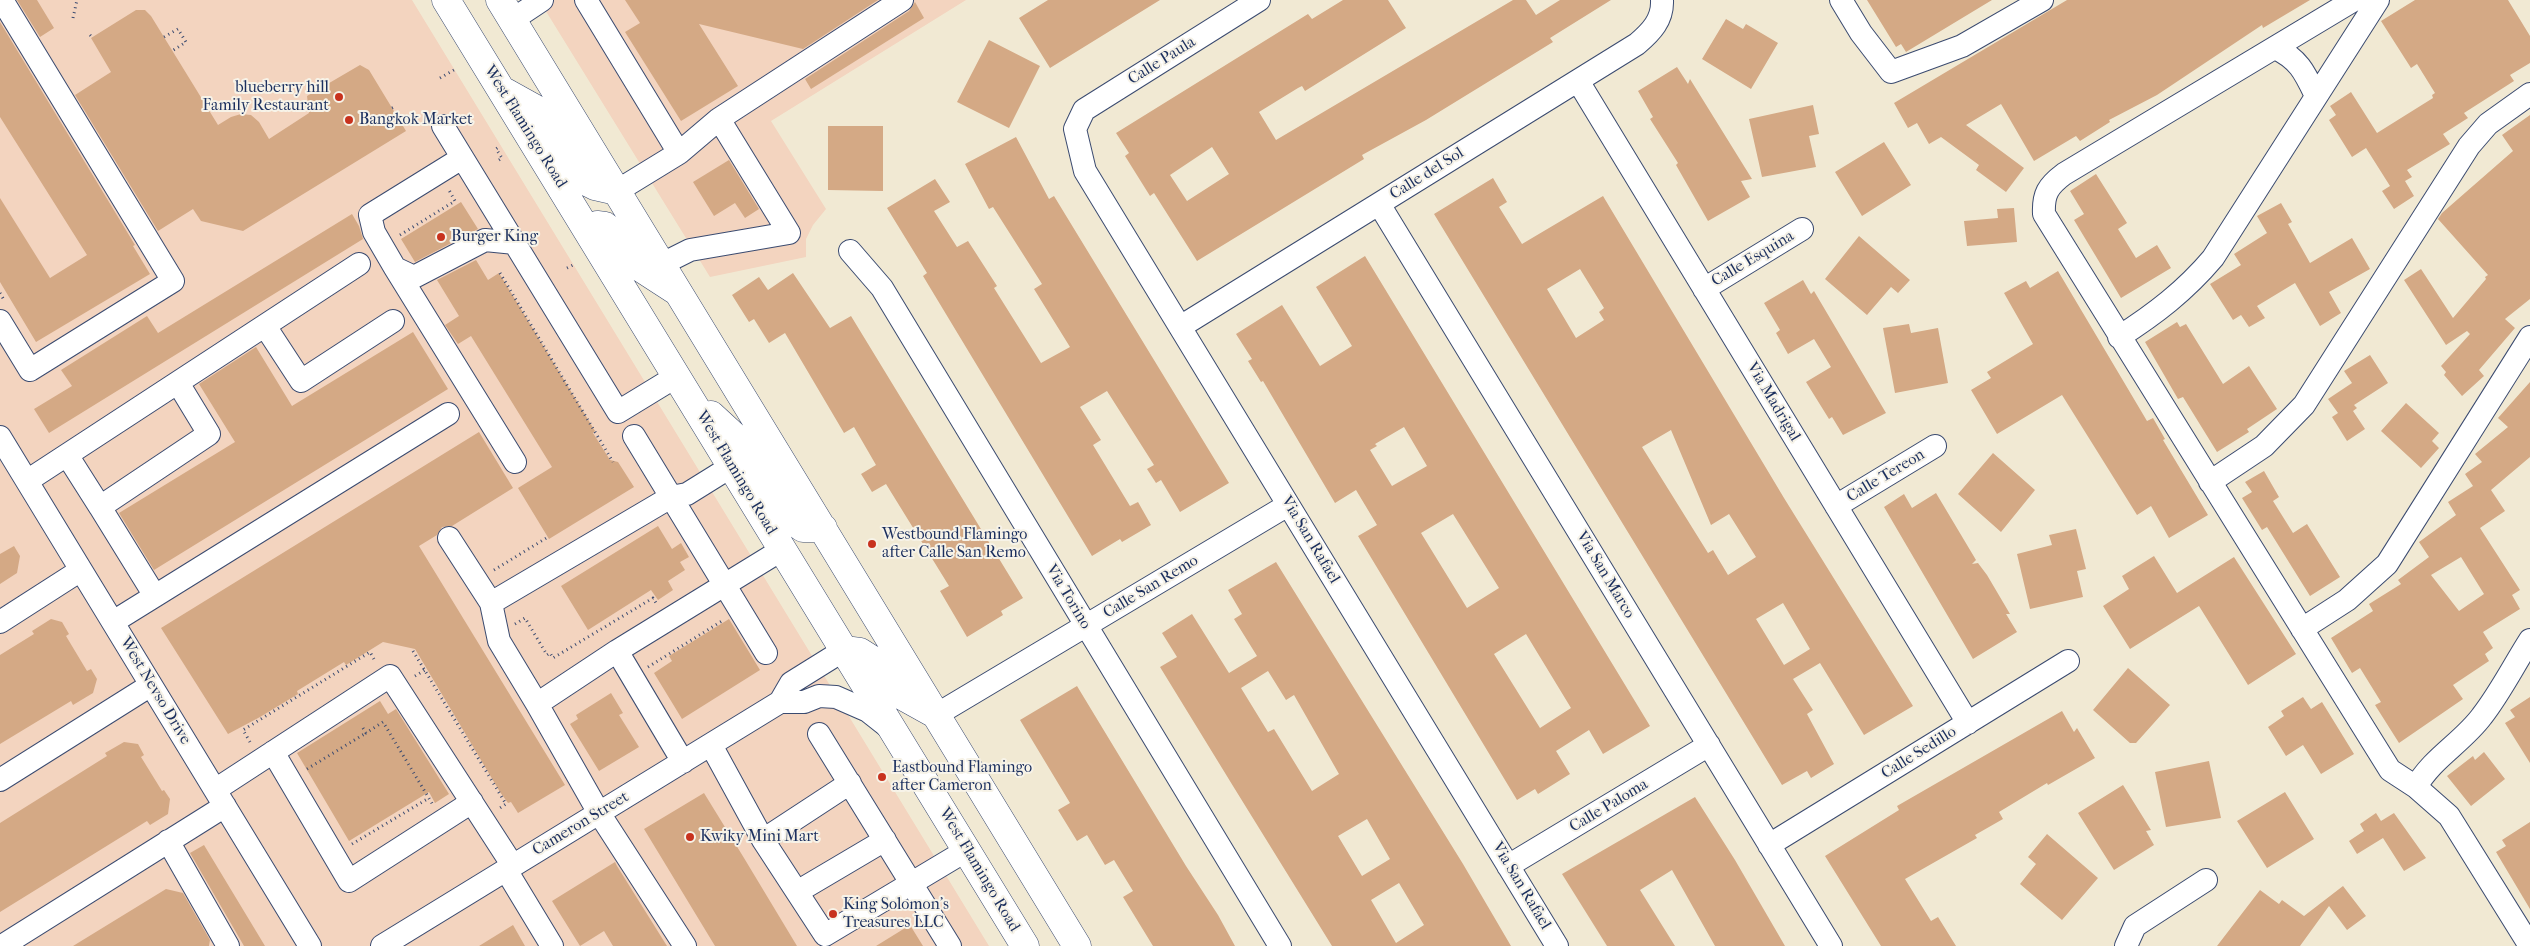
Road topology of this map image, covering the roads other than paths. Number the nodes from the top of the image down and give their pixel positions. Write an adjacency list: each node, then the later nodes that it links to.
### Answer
1 (2, 0): 34 (street)
2 (446, 0): 15 (main road, West Flamingo Road)
3 (542, 0): 12 (street)
4 (586, 0): 21 (street)
5 (902, 0): 18 (street)
6 (1259, 0): 20 (street, Calle Paula)
7 (1841, 0): 8 (street)
8 (2042, 0)
9 (2354, 0): 13 (street)
10 (2378, 0): 17 (street)
11 (1662, 5): 14 (street, Calle del Sol)
12 (506, 10): 23 (main road)
13 (2275, 48): 17 (street); 38 (street)
14 (1578, 81): 24 (street, Calle del Sol); 32 (street, Via Madrigal)
15 (503, 91): 23 (main road); 25 (main road, West Flamingo Road)
16 (2530, 94): 50 (street)
17 (2316, 96): 38 (street)
18 (719, 119): 21 (street); 30 (street)
19 (444, 126): 22 (street)
20 (1076, 129): 37 (street, Via San Rafael)
21 (679, 153): 23 (street)
22 (462, 158): 27 (street); 31 (street)
23 (617, 191): 30 (main road)
24 (1379, 204): 37 (street, Calle del Sol); 79 (street, Via San Marco)
25 (588, 229): 33 (main road); 41 (main road, West Flamingo Road)
26 (1802, 229): 32 (street, Calle Esquina)
27 (514, 243): 31 (street); 41 (street)
28 (850, 252): 64 (street, Via Torino)
29 (359, 264): 36 (street)
30 (662, 264): 33 (main road)
31 (402, 272): 47 (street)
32 (1704, 289): 54 (street, Via Madrigal)
33 (680, 294): 55 (main road)
34 (0, 321)
35 (393, 321): 36 (street)
36 (264, 326): 40 (street)
37 (1180, 327): 52 (street, Via San Rafael)
38 (2119, 336): 50 (street)
39 (2530, 337): 65 (street)
40 (178, 382): 46 (street); 53 (street)
41 (683, 385): 48 (main road, West Flamingo Road); 55 (main road)
42 (448, 414): 60 (street)
43 (634, 436): 51 (street)
44 (1, 441): 49 (street, West Nevso Drive)
45 (1935, 446): 54 (street, Calle Tereon)
46 (67, 455): 49 (street); 53 (street)
47 (515, 462)
48 (732, 466): 51 (street); 57 (main road, West Flamingo Road)
49 (27, 481): 58 (street, West Nevso Drive)
50 (2210, 482): 65 (street)
51 (671, 498): 59 (street); 61 (street)
52 (1288, 505): 64 (street, Calle San Remo); 93 (street, Via San Rafael)
53 (100, 506): 60 (street)
54 (1836, 506): 75 (street, Via Madrigal)
55 (823, 528): 74 (main road)
56 (449, 538): 61 (street)
57 (783, 549): 59 (street); 67 (main road, West Flamingo Road)
58 (81, 570): 62 (street); 63 (street, West Nevso Drive)
59 (724, 584): 68 (street); 69 (street)
60 (155, 596): 63 (street)
61 (491, 603): 73 (street)
62 (0, 622)
63 (113, 622): 71 (street, West Nevso Drive)
64 (1086, 626): 74 (street, Calle San Remo); 107 (street, Via Torino)
65 (2302, 630): 84 (street)
66 (2530, 641): 84 (street)
67 (844, 650): 72 (street, Cameron Street); 74 (main road); 77 (main road, West Flamingo Road)
68 (617, 651): 73 (street); 81 (street)
69 (766, 653)
70 (2068, 661): 75 (street, Calle Sedillo)
71 (151, 685): 82 (street); 85 (street, West Nevso Drive)
72 (780, 702): 77 (street); 78 (street, Cameron Street)
73 (537, 704): 87 (street)
74 (936, 715): 106 (main road)
75 (1968, 723): 91 (street, Calle Sedillo)
76 (819, 734): 83 (street)
77 (897, 736): 92 (main road, West Flamingo Road)
78 (711, 745): 81 (street, Cameron Street); 88 (street)
79 (1709, 745): 91 (street, Via San Marco); 93 (street, Calle Paloma)
80 (267, 756): 85 (street); 86 (street); 86 (street)
81 (682, 762): 87 (street, Cameron Street)
82 (0, 780)
83 (850, 783): 88 (street); 89 (street)
84 (2416, 786): 111 (street)
85 (220, 798): 90 (street); 100 (street, West Nevso Drive)
86 (477, 810): 94 (street)
87 (599, 813): 94 (street, Cameron Street); 103 (street)
88 (763, 840): 97 (street)
89 (885, 840): 96 (street); 97 (street)
90 (168, 841): 98 (street); 99 (street)
91 (1769, 845): 109 (street, Via San Marco)
92 (967, 850): 96 (street); 105 (main road, West Flamingo Road)
93 (1508, 866): 108 (street, Via San Rafael)
94 (510, 868): 101 (street, Cameron Street); 102 (street)
95 (2206, 880): 110 (street)
96 (912, 883): 97 (street); 104 (street)
97 (797, 892)
98 (2, 946)
99 (228, 946)
100 (310, 946)
101 (382, 946)
102 (552, 946)
103 (685, 946)
104 (950, 946)
105 (1025, 946)
106 (1077, 946)
107 (1280, 946)
108 (1557, 946)
109 (1831, 946)
110 (2126, 946)
111 (2530, 946)

